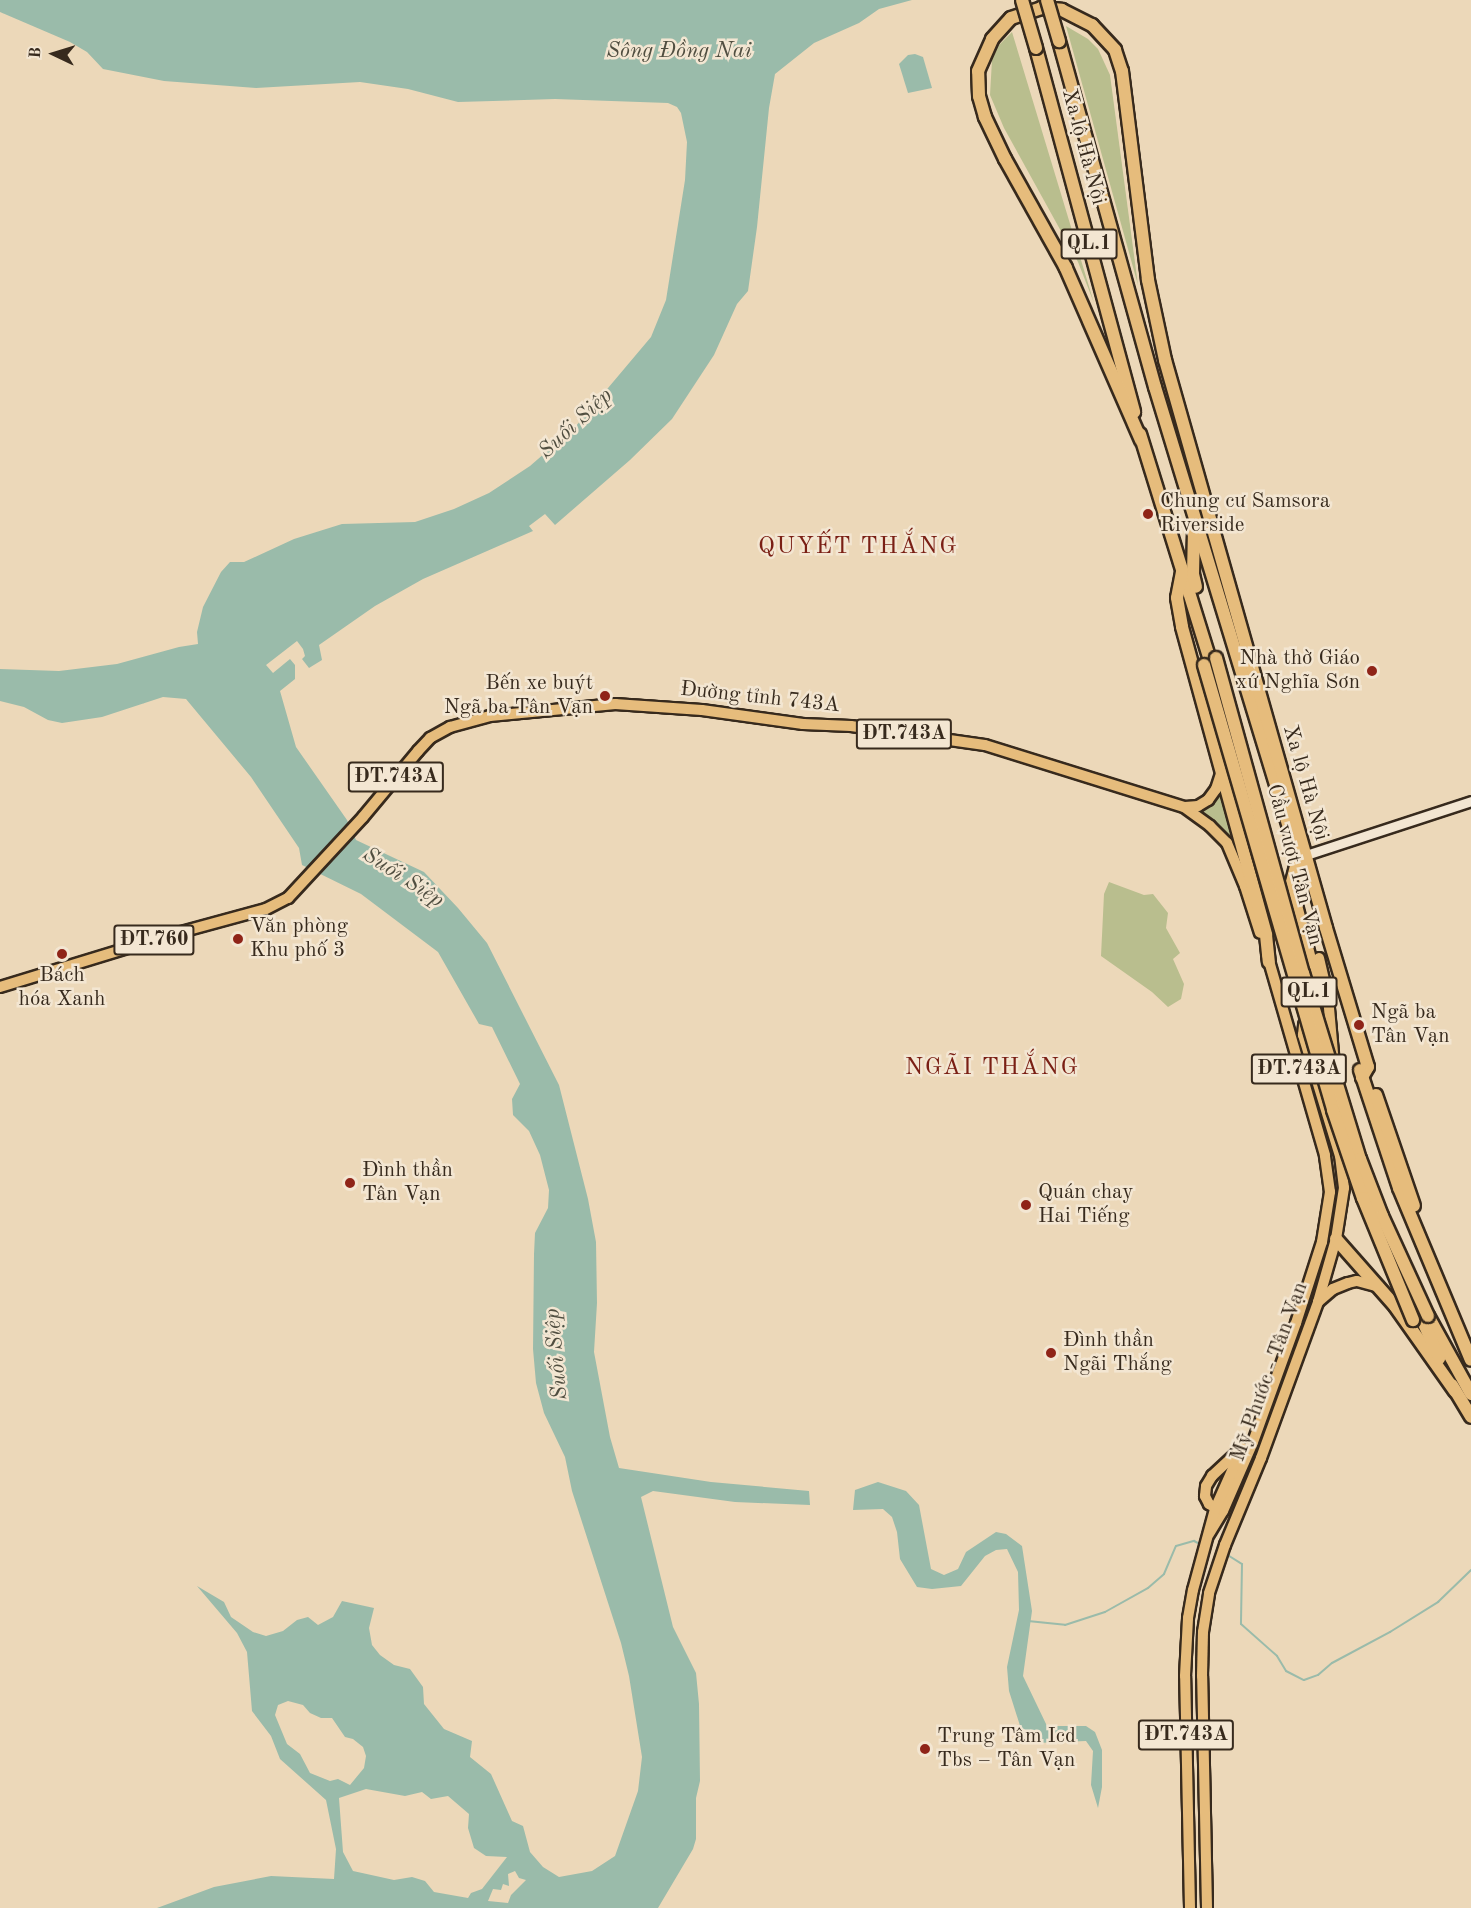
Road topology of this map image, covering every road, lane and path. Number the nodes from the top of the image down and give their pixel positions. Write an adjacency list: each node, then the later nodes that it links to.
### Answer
1 (1022, 0): 5 (highway, Xa lộ Hà Nội / QL.1, bridge)
2 (1047, 0): 3 (highway, Xa lộ Hà Nội / QL.1, bridge)
3 (1160, 404): 4 (highway); 6 (highway, Xa lộ Hà Nội / QL.1)
4 (1184, 426): 5 (highway, Xa lộ Hà Nội); 6 (highway); 13 (highway, Xa lộ Hà Nội / QL.1)
5 (1142, 440): 8 (highway, Xa lộ Hà Nội / QL.1)
6 (1176, 457): 7 (highway, Xa lộ Hà Nội / QL.1)
7 (1195, 520): 9 (highway, Xa lộ Hà Nội / QL.1); 13 (highway, Xa lộ Hà Nội / QL.1)
8 (1183, 568): 9 (highway, Xa lộ Hà Nội / QL.1); 10 (highway, QL.1)
9 (1210, 662): 23 (highway, Cầu vượt Tân Vạn / QL.1, bridge)
10 (1222, 771): 12 (main road); 16 (highway, QL.1)
11 (1471, 801): 13 (main road)
12 (1184, 807): 14 (main road, Đường tỉnh 743A / ĐT.743A); 16 (main road, Đường tỉnh 743A / ĐT.743A)
13 (1302, 857): 15 (main road, ĐT.743A); 24 (highway, Xa lộ Hà Nội / QL.1)
14 (303, 883): 17 (main road, ĐT.760)
15 (1307, 943): 18 (main road); 18 (main road, ĐT.743A)
16 (1269, 962): 19 (main road, Đường tỉnh 743A / ĐT.743A)
17 (0, 987)
18 (1337, 1147): 20 (main road, ĐT.743A)
19 (1325, 1228): 28 (main road, Mỹ Phước - Tân Vạn / ĐT.743A)
20 (1336, 1239): 21 (highway); 22 (main road, Mỹ Phước - Tân Vạn / ĐT.743A)
21 (1379, 1287): 22 (main road); 25 (highway)
22 (1318, 1302): 31 (main road, Mỹ Phước - Tân Vạn / ĐT.743A)
23 (1421, 1318): 25 (highway, QL.1); 26 (highway, QL.1)
24 (1471, 1360)
25 (1455, 1391): 27 (highway, QL.1)
26 (1471, 1394)
27 (1471, 1417)
28 (1253, 1442): 29 (main road, Mỹ Phước - Tân Vạn); 30 (main road, Mỹ Phước - Tân Vạn / ĐT.743A)
29 (1242, 1448): 30 (main road, Mỹ Phước - Tân Vạn); 30 (main road, Mỹ Phước - Tân Vạn)
30 (1219, 1510): 31 (main road); 32 (main road, Mỹ Phước - Tân Vạn / ĐT.743A)
31 (1236, 1515): 33 (main road, Mỹ Phước - Tân Vạn / ĐT.743A)
32 (1190, 1908)
33 (1207, 1908)

